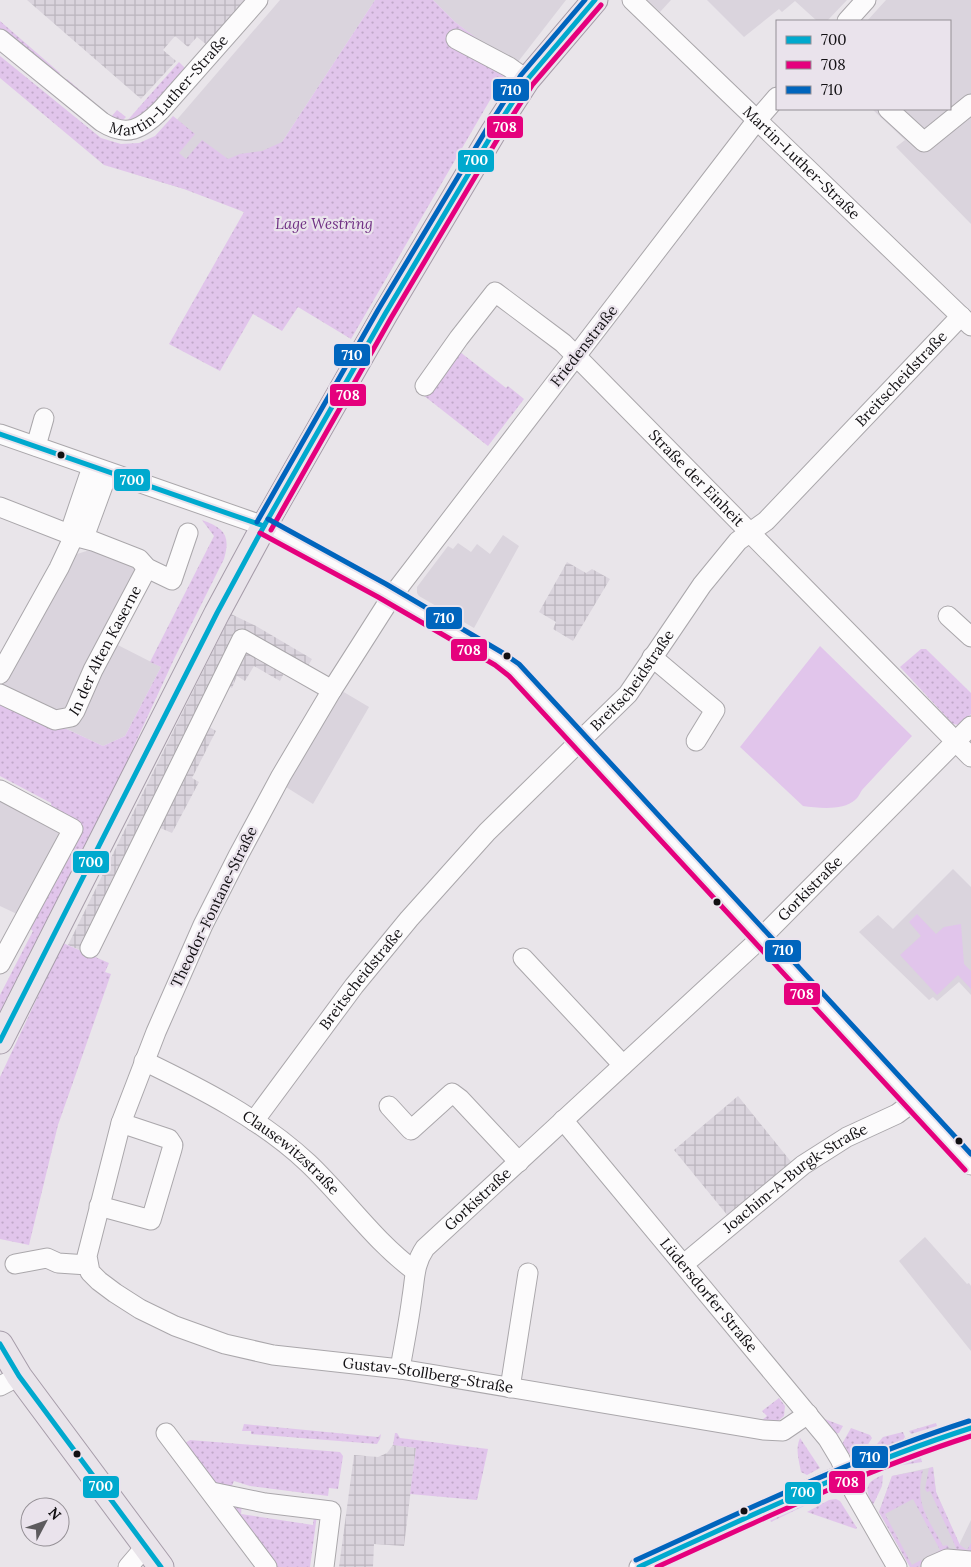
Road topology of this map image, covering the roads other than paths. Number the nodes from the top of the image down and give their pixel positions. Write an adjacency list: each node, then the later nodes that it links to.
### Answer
1 (258, 0): 6 (street, Martin-Luther-Straße)
2 (594, 0): 8 (main road)
3 (632, 0): 12 (street, Martin-Luther-Straße)
4 (866, 0): 5 (street)
5 (848, 20)
6 (0, 39)
7 (456, 39): 8 (street)
8 (527, 80): 21 (main road)
9 (776, 98): 12 (street, Friedenstraße)
10 (971, 104): 11 (street)
11 (889, 110)
12 (757, 120): 13 (street, Martin-Luther-Straße); 14 (street, Friedenstraße)
13 (966, 321): 22 (street, Breitscheidstraße)
14 (576, 356): 15 (street, Straße der Einheit); 22 (street, Straße der Einheit); 26 (street, Friedenstraße)
15 (425, 386)
16 (44, 418): 18 (street)
17 (0, 434): 18 (street)
18 (36, 446): 19 (street)
19 (100, 469): 21 (street); 24 (street)
20 (0, 507): 24 (street, In der Alten Kaserne)
21 (264, 526): 26 (street); 43 (main road)
22 (750, 532): 29 (street, Breitscheidstraße); 36 (street, Straße der Einheit)
23 (188, 533): 25 (street, In der Alten Kaserne)
24 (74, 536): 25 (street, In der Alten Kaserne); 30 (street)
25 (147, 568): 32 (street, In der Alten Kaserne)
26 (392, 596): 31 (street, Theodor-Fontane-Straße); 34 (street)
27 (948, 616): 28 (street)
28 (971, 637)
29 (652, 657): 34 (street, Breitscheidstraße); 35 (street)
30 (0, 674)
31 (332, 690): 40 (street); 44 (street, Theodor-Fontane-Straße)
32 (0, 694)
33 (971, 726): 36 (street, Gorkistraße)
34 (580, 740): 39 (street); 49 (street, Breitscheidstraße)
35 (696, 741)
36 (955, 741): 37 (street, Straße der Einheit); 39 (street, Gorkistraße)
37 (971, 757)
38 (0, 790): 42 (street)
39 (761, 938): 45 (street, Gorkistraße); 46 (street)
40 (90, 948)
41 (523, 958): 45 (street)
42 (0, 964)
43 (0, 1042)
44 (144, 1061): 49 (street, Clausewitzstraße); 50 (street, Theodor-Fontane-Straße)
45 (623, 1065): 48 (street, Gorkistraße)
46 (913, 1102): 52 (street); 55 (street, Joachim-A-Burgk-Straße)
47 (389, 1106): 51 (street)
48 (563, 1120): 51 (street, Gorkistraße); 55 (street, Lüdersdorfer Straße)
49 (254, 1121): 57 (street, Clausewitzstraße)
50 (121, 1123): 53 (street, Theodor-Fontane-Straße); 53 (street)
51 (519, 1162): 57 (street, Gorkistraße)
52 (971, 1165)
53 (99, 1206): 56 (street, Theodor-Fontane-Straße)
54 (15, 1264): 56 (street)
55 (684, 1264): 63 (street, Lüdersdorfer Straße)
56 (88, 1266): 60 (street, Gustav-Stollberg-Straße)
57 (415, 1271): 60 (street, Gorkistraße)
58 (528, 1273): 62 (street)
59 (0, 1344): 61 (main road)
60 (400, 1370): 62 (street, Gustav-Stollberg-Straße)
61 (10, 1381): 68 (main road)
62 (510, 1388): 63 (street, Gustav-Stollberg-Straße)
63 (808, 1414): 66 (street, Lüdersdorfer Straße)
64 (971, 1428): 66 (street)
65 (166, 1433): 67 (street)
66 (846, 1473): 75 (street); 76 (street, Lüdersdorfer Straße)
67 (212, 1492): 73 (street); 74 (street)
68 (146, 1546): 71 (street); 72 (main road)
69 (971, 1561): 70 (street)
70 (931, 1566)
71 (128, 1567)
72 (161, 1567)
73 (267, 1567)
74 (324, 1567)
75 (639, 1567)
76 (898, 1567)

